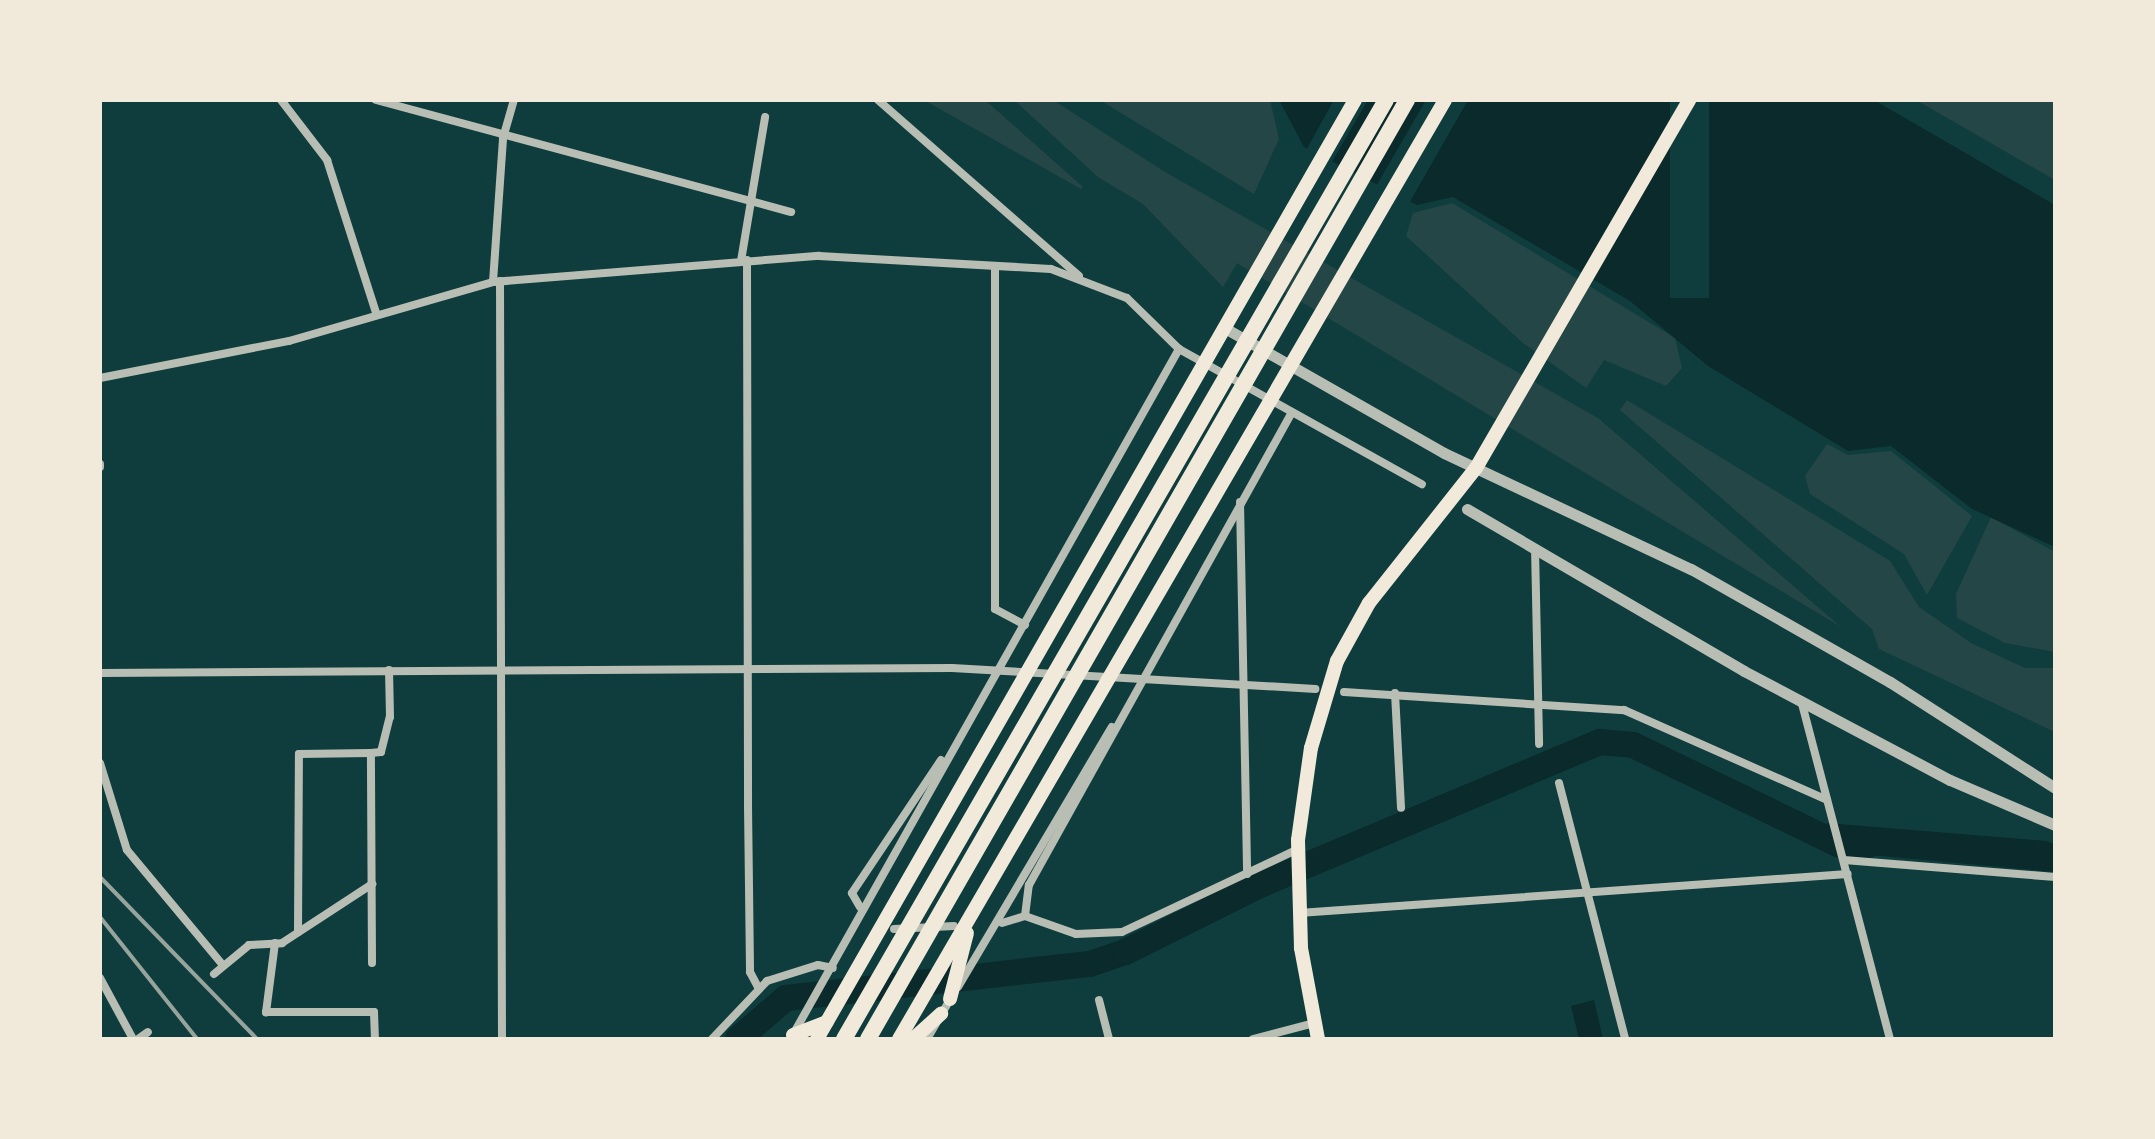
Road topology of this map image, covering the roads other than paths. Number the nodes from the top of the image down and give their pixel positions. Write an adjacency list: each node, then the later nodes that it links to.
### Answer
1 (281, 100): 18 (street)
2 (376, 100): 11 (street)
3 (514, 100): 11 (street)
4 (878, 100): 16 (street)
5 (1355, 100): 19 (main road)
6 (1386, 100): 85 (highway)
7 (1407, 100): 86 (highway)
8 (1445, 100): 21 (main road)
9 (1689, 100): 24 (main road)
10 (765, 117): 12 (street)
11 (503, 138): 12 (street); 17 (street)
12 (747, 204): 13 (street); 14 (street)
13 (791, 212)
14 (744, 261): 15 (street); 17 (street); 30 (street)
15 (995, 266): 16 (street); 29 (street)
16 (1080, 278): 20 (street)
17 (496, 282): 18 (street); 31 (street)
18 (376, 313): 22 (street)
19 (1223, 327): 21 (street); 76 (main road)
20 (1179, 349): 23 (street); 29 (street)
21 (1291, 366): 24 (street); 63 (main road)
22 (100, 378)
23 (1292, 412): 25 (street); 26 (street)
24 (1476, 468): 48 (street); 52 (main road)
25 (1422, 484)
26 (1240, 501): 35 (street); 36 (street)
27 (1467, 509): 28 (street)
28 (1535, 547): 41 (street); 42 (street)
29 (1025, 625): 32 (street)
30 (749, 667): 31 (street); 32 (street); 73 (street)
31 (501, 669): 33 (street); 82 (street)
32 (996, 669): 35 (street); 44 (street)
33 (389, 670): 34 (street); 45 (street)
34 (100, 673)
35 (1142, 677): 36 (street); 40 (street)
36 (1245, 686): 37 (street); 54 (street)
37 (1315, 689)
38 (1344, 692): 39 (street)
39 (1395, 693): 42 (street); 50 (street)
40 (1130, 699): 61 (street); 75 (street)
41 (1801, 699): 49 (street); 51 (street)
42 (1535, 704): 43 (street); 49 (street)
43 (1539, 744)
44 (948, 752): 59 (street); 70 (street)
45 (371, 753): 57 (street); 65 (street)
46 (100, 763): 69 (street)
47 (1559, 783): 58 (street)
48 (2055, 788)
49 (1827, 800): 53 (street)
50 (1401, 808)
51 (2055, 825)
52 (1298, 852): 54 (street); 60 (main road)
53 (1844, 860): 55 (street); 56 (street)
54 (1247, 874): 61 (street)
55 (1848, 874): 58 (street); 94 (street)
56 (2055, 877)
57 (372, 884): 65 (street); 68 (street)
58 (1586, 891): 60 (street); 93 (street)
59 (860, 907)
60 (1299, 914): 77 (main road)
61 (1025, 916): 62 (street)
62 (1002, 923)
63 (961, 927): 64 (street); 67 (main road)
64 (894, 929)
65 (298, 932): 66 (street)
66 (275, 943): 69 (street); 81 (street)
67 (956, 955): 75 (main road); 87 (main road)
68 (372, 963)
69 (222, 964): 71 (street)
70 (833, 968): 73 (street); 79 (street)
71 (214, 974)
72 (100, 978): 80 (street)
73 (758, 987): 83 (street)
74 (1099, 1000): 90 (street)
75 (945, 1007): 88 (main road); 89 (street)
76 (827, 1022): 79 (main road); 84 (main road)
77 (1314, 1023): 91 (street); 92 (main road)
78 (148, 1032): 80 (street)
79 (792, 1037)
80 (135, 1039)
81 (375, 1039)
82 (502, 1039)
83 (712, 1039)
84 (817, 1039)
85 (844, 1039)
86 (868, 1039)
87 (899, 1039)
88 (913, 1039)
89 (927, 1039)
90 (1109, 1039)
91 (1253, 1039)
92 (1318, 1039)
93 (1625, 1039)
94 (1890, 1039)

